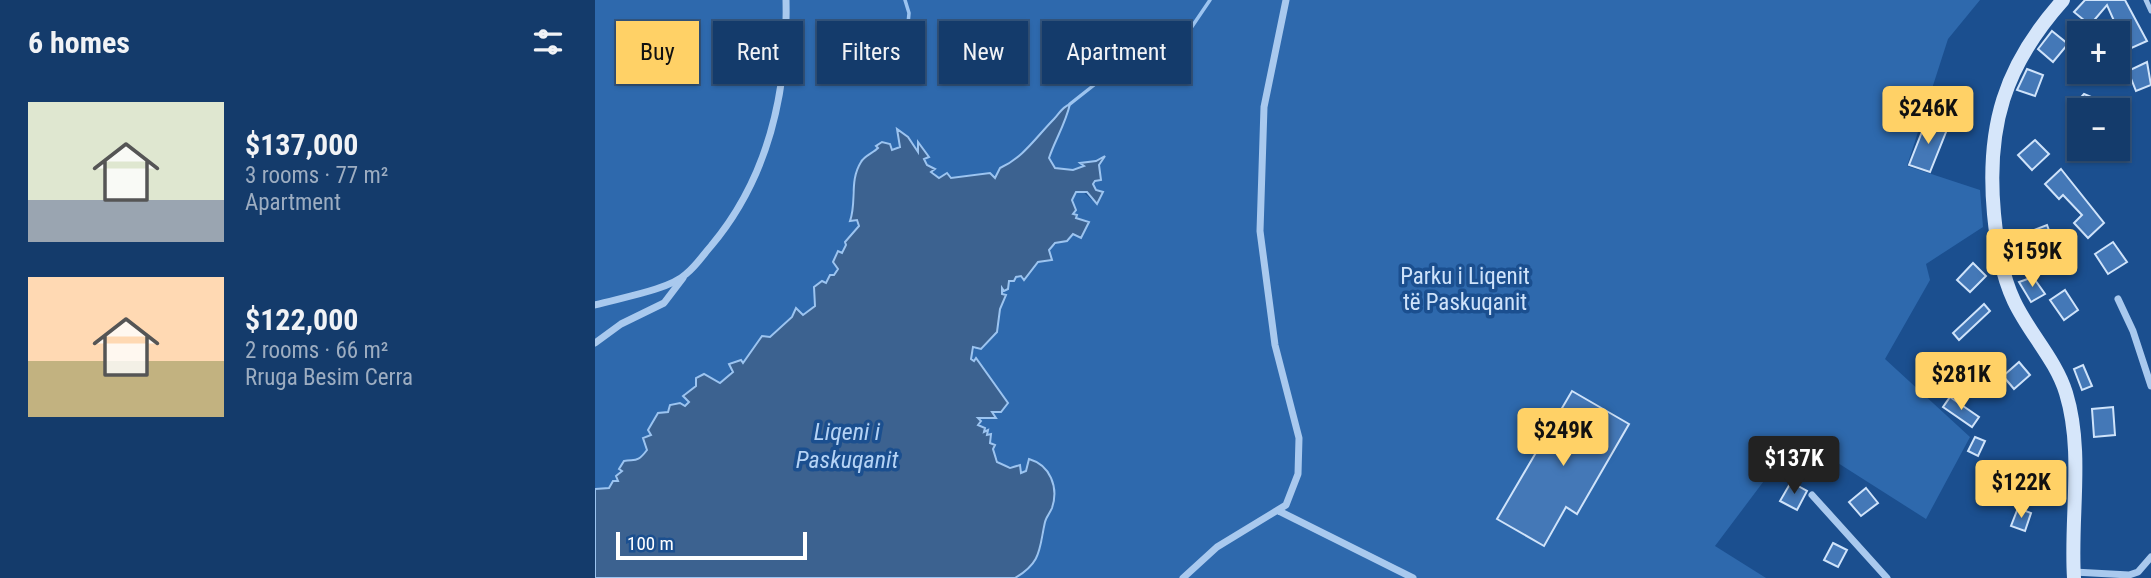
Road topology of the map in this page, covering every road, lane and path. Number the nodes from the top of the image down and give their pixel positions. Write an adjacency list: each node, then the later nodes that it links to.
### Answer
1 (786, 0): 6 (street)
2 (1286, 0): 12 (street)
3 (2063, 0): 14 (street)
4 (2145, 0): 5 (lane)
5 (2151, 11)
6 (685, 276): 8 (street); 9 (street)
7 (2117, 299): 10 (street)
8 (595, 305)
9 (595, 343)
10 (2151, 386)
11 (1812, 495): 17 (street)
12 (1279, 511): 15 (street); 16 (street)
13 (2151, 557): 14 (street)
14 (2074, 575)
15 (1183, 578)
16 (1413, 578)
17 (1887, 578)

